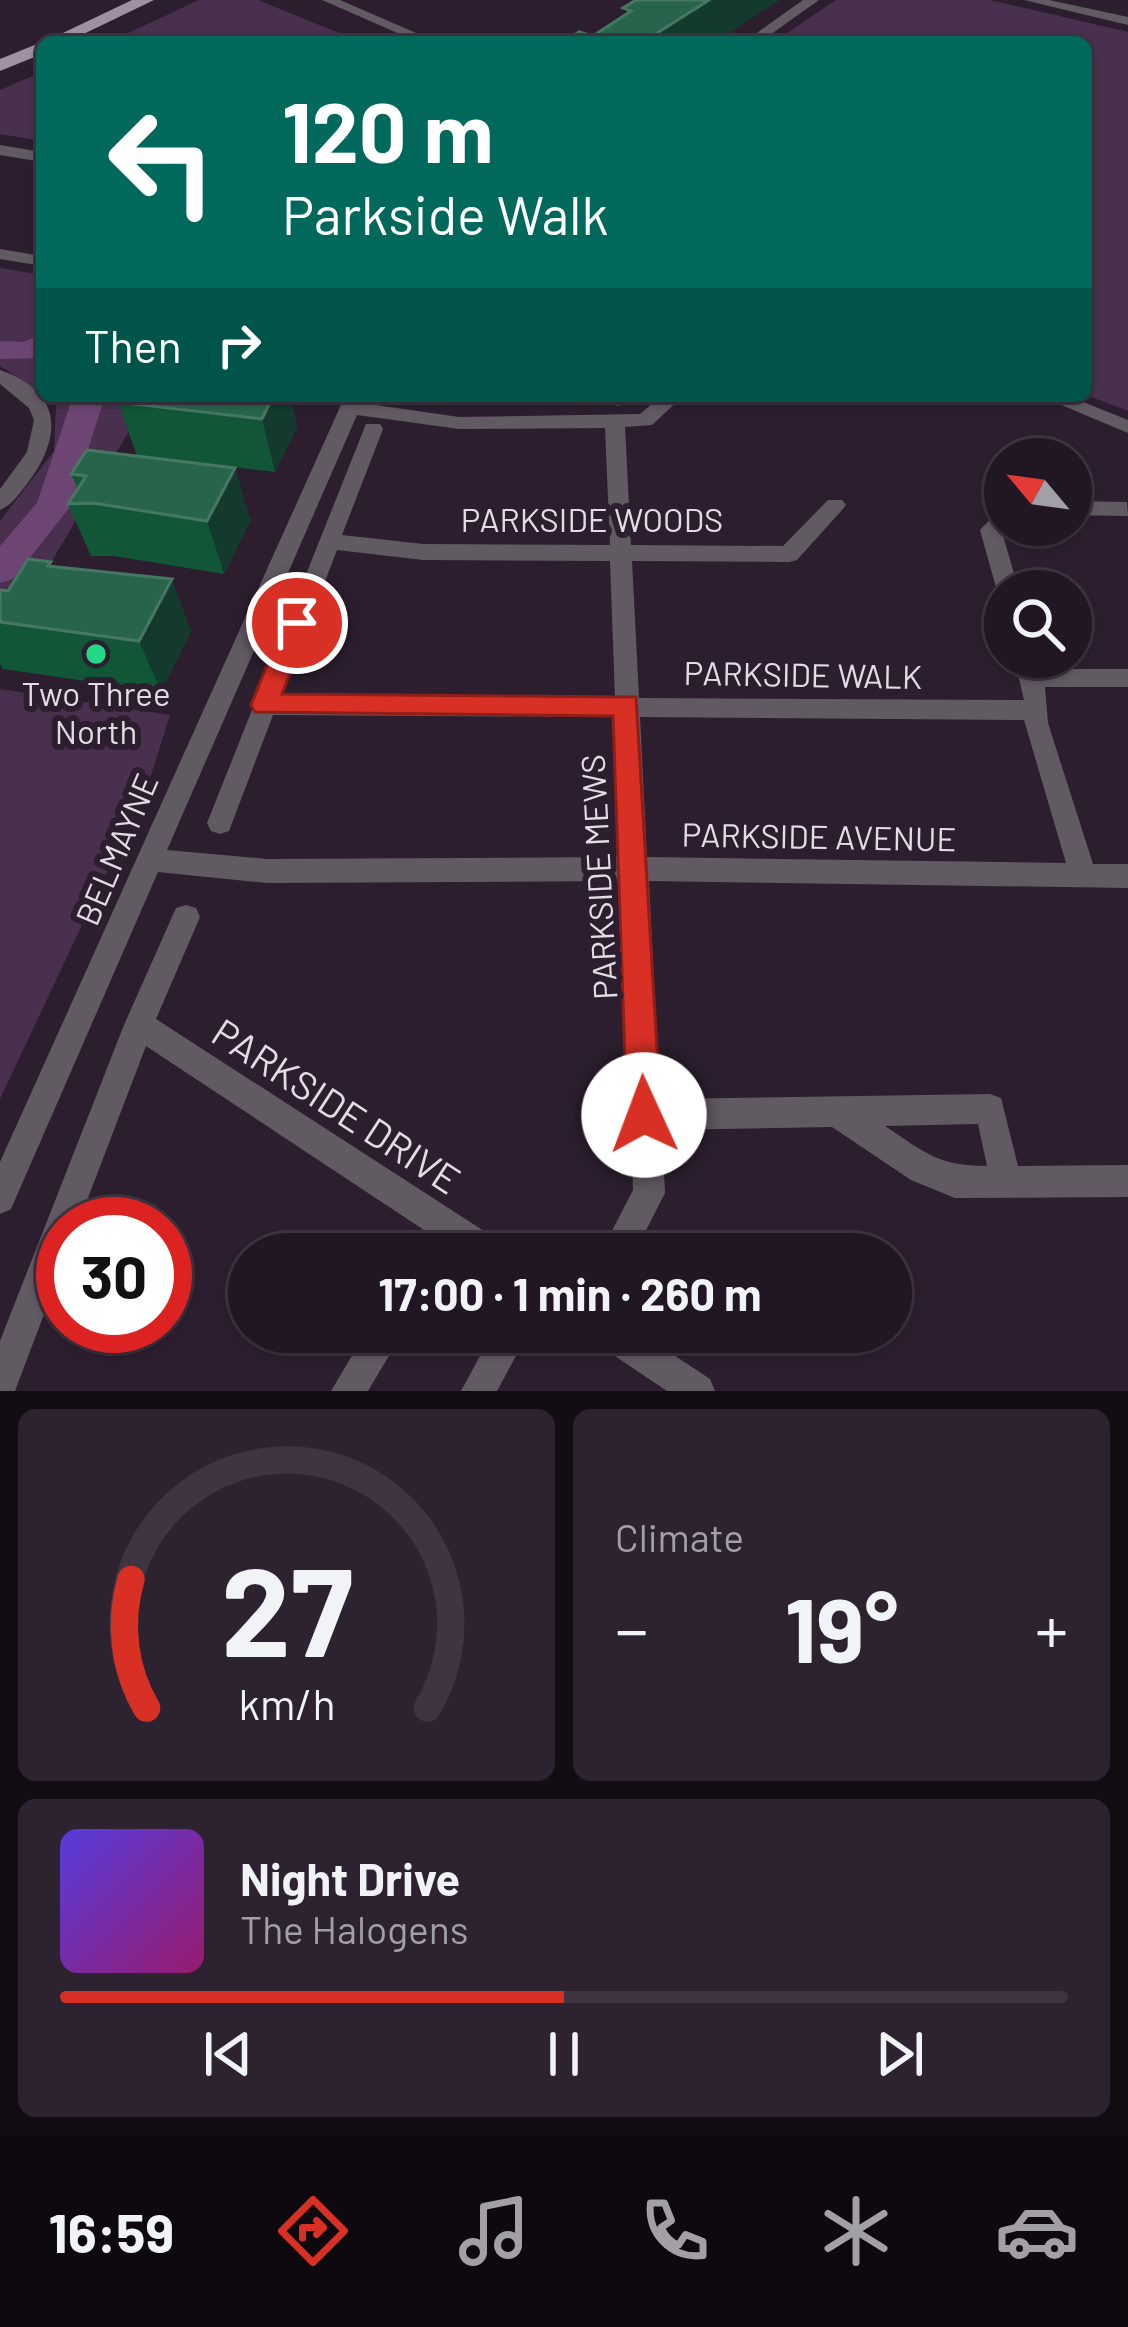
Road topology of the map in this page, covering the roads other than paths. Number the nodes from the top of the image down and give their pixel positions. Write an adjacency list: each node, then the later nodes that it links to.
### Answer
1 (146, 0): 8 (main road)
2 (328, 0): 9 (street)
3 (812, 0): 10 (street)
4 (1031, 0): 6 (street)
5 (1122, 0): 6 (street)
6 (1111, 17): 7 (street)
7 (1128, 21)
8 (66, 36)
9 (415, 36)
10 (760, 36)
11 (36, 50): 12 (main road)
12 (0, 66)
13 (0, 150): 14 (street)
14 (36, 157)
15 (0, 254): 16 (street)
16 (36, 260)
17 (0, 376): 25 (street)
18 (351, 402): 38 (street, BELMAYNE)
19 (356, 402): 22 (street)
20 (666, 402): 22 (street)
21 (1065, 402): 23 (street)
22 (613, 410): 30 (street, PARKSIDE MEWS)
23 (1128, 428)
24 (373, 429): 29 (street)
25 (0, 503)
26 (835, 506): 30 (street, PARKSIDE WOODS)
27 (1092, 508): 28 (street)
28 (1127, 509)
29 (328, 541): 30 (street, PARKSIDE WOODS); 34 (street)
30 (620, 551): 35 (street, PARKSIDE MEWS)
31 (1092, 674): 33 (street)
32 (1030, 678): 36 (street)
33 (1128, 678)
34 (265, 705): 35 (street, PARKSIDE WALK); 37 (street)
35 (626, 705): 36 (street, PARKSIDE WALK); 39 (street, PARKSIDE MEWS)
36 (1035, 710): 40 (street)
37 (220, 823)
38 (148, 860): 39 (street, PARKSIDE AVENUE); 48 (street, BELMAYNE)
39 (634, 869): 40 (street, PARKSIDE AVENUE); 45 (street, PARKSIDE MEWS)
40 (1083, 876): 41 (street, PARKSIDE AVENUE)
41 (1128, 876)
42 (186, 917): 43 (street)
43 (139, 1025): 49 (street, PARKSIDE DRIVE); 54 (street)
44 (840, 1114): 45 (street); 47 (street); 47 (street)
45 (644, 1115): 50 (street, PARKSIDE MEWS)
46 (1128, 1181): 47 (street)
47 (1006, 1182)
48 (0, 1198)
49 (430, 1233)
50 (627, 1233)
51 (372, 1353): 55 (street)
52 (500, 1353): 56 (street)
53 (641, 1353): 57 (street)
54 (0, 1385)
55 (348, 1391)
56 (478, 1391)
57 (698, 1391)

